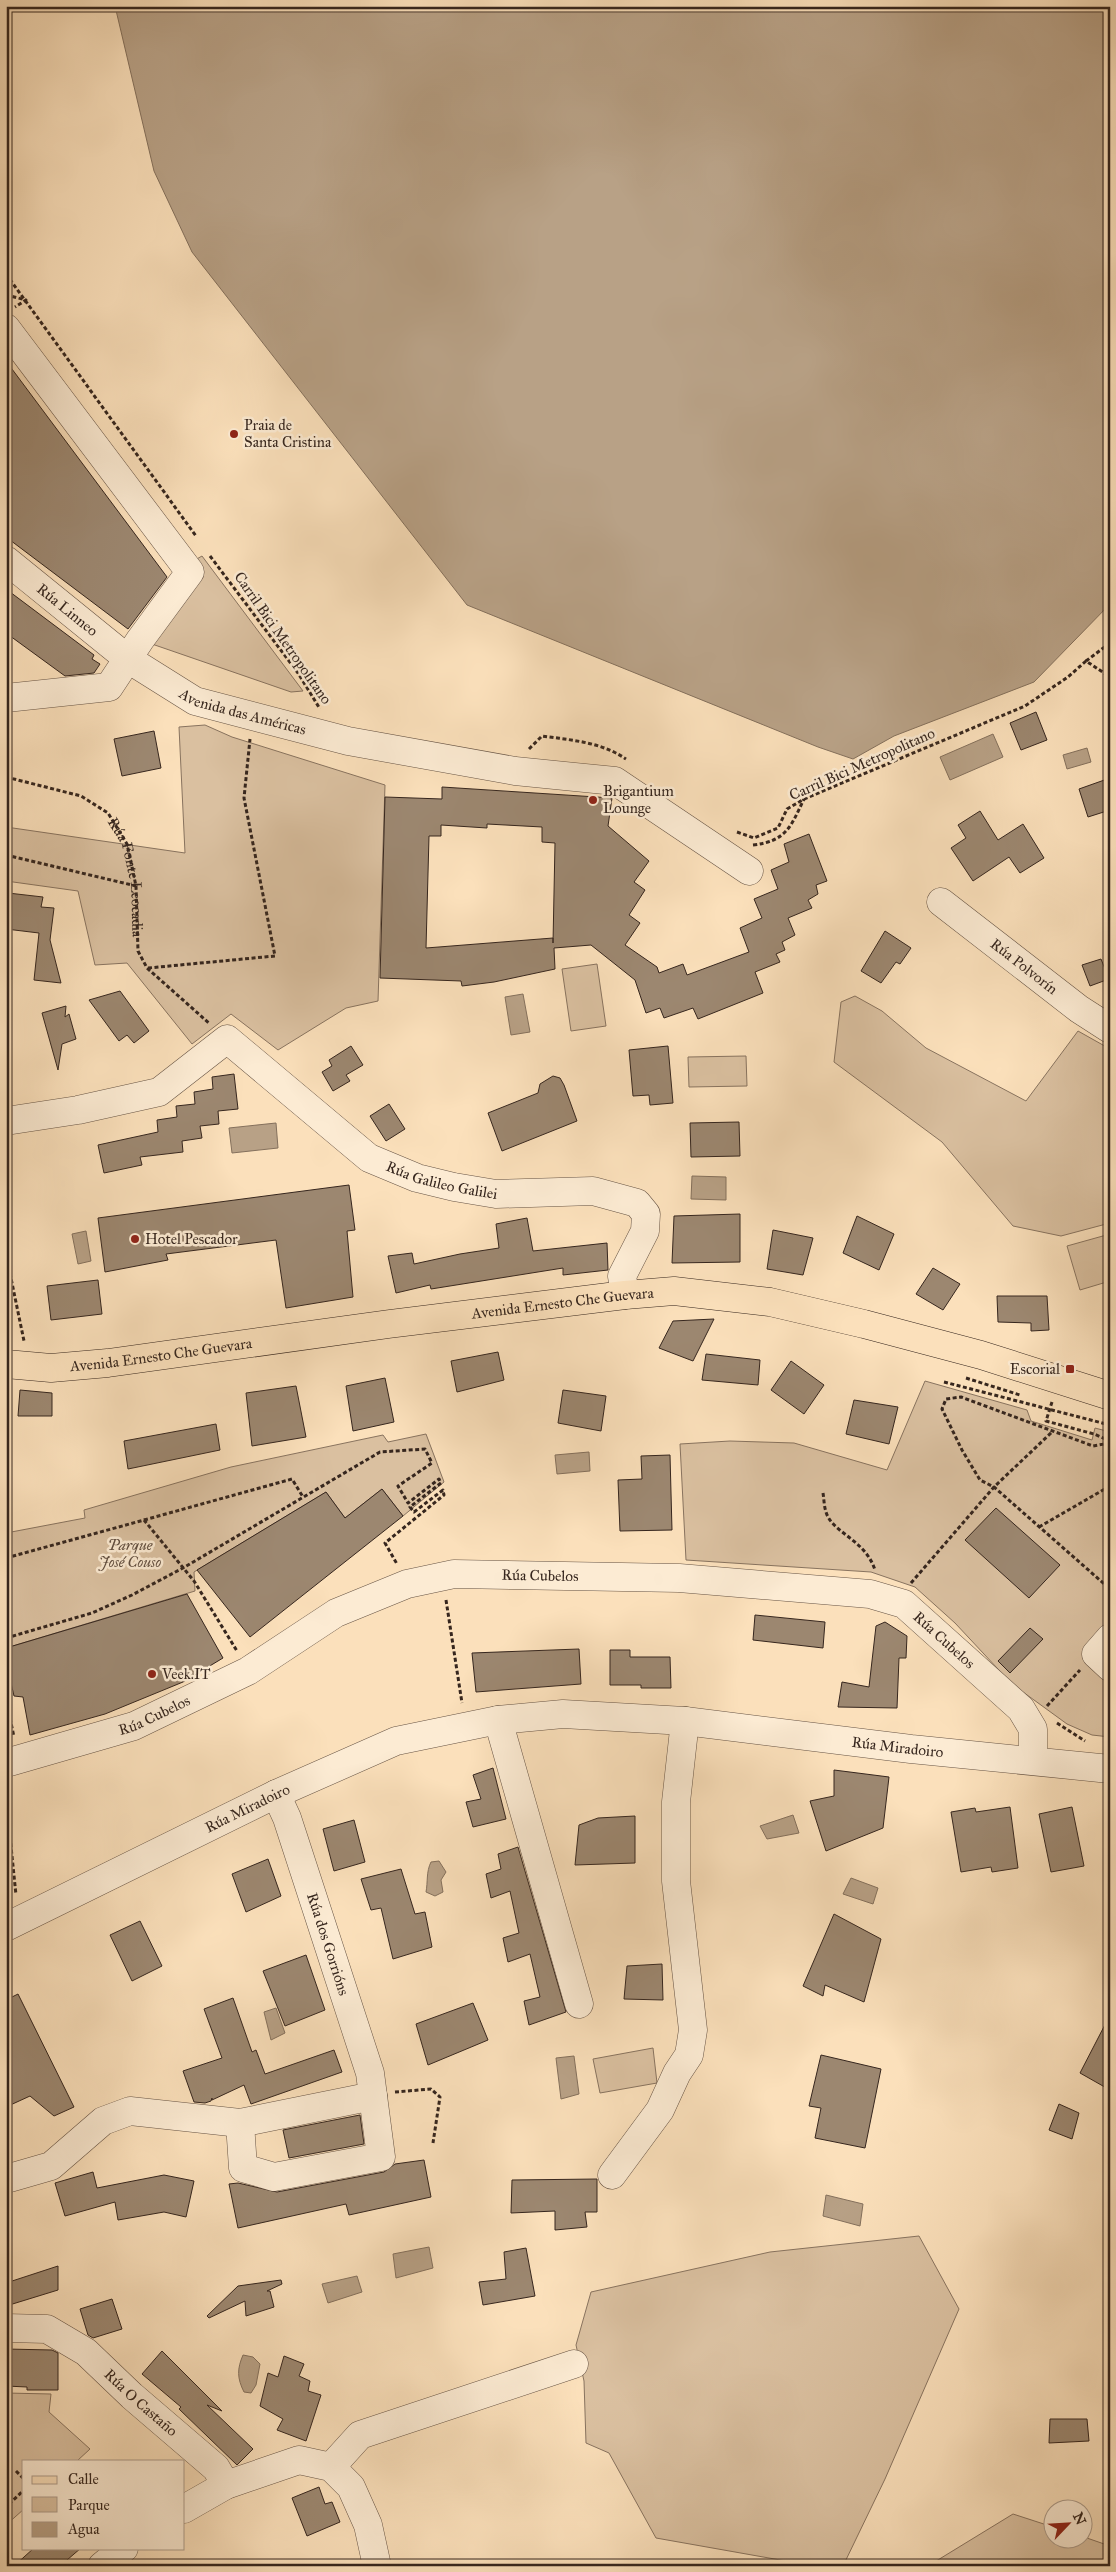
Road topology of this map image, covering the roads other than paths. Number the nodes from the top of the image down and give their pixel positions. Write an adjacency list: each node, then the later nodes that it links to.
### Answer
1 (10, 318): 3 (street)
2 (6, 560): 3 (street, Rúa Linneo)
3 (128, 659): 4 (street); 5 (street, Avenida das Américas)
4 (6, 698)
5 (749, 871)
6 (941, 902): 7 (street, Rúa Polvorín)
7 (1110, 1029)
8 (6, 1121): 9 (street, Rúa Galileo Galilei)
9 (625, 1295): 10 (main road, Avenida Ernesto Che Guevara); 11 (main road, Avenida Ernesto Che Guevara)
10 (18, 1365)
11 (1110, 1396)
12 (1110, 1638): 13 (street)
13 (1110, 1666)
14 (498, 1720): 15 (street, Rúa Miradoiro); 19 (street, Rúa Miradoiro); 21 (street)
15 (684, 1721): 16 (street, Rúa Miradoiro); 24 (street)
16 (1034, 1759): 17 (street, Rúa Cubelos); 18 (street, Rúa Miradoiro)
17 (12, 1762)
18 (1110, 1769)
19 (276, 1794): 20 (street, Rúa Miradoiro); 22 (street, Rúa dos Gorrións)
20 (6, 1926)
21 (579, 2004)
22 (373, 2096): 23 (street); 23 (street, Rúa dos Gorrións)
23 (240, 2123): 25 (street)
24 (612, 2175)
25 (6, 2179)
26 (6, 2328): 29 (street, Rúa O Castaño)
27 (574, 2364): 28 (street)
28 (331, 2467): 29 (street); 33 (street)
29 (226, 2485): 30 (street)
30 (185, 2508)
31 (122, 2550): 32 (street)
32 (102, 2566)
33 (377, 2566)

